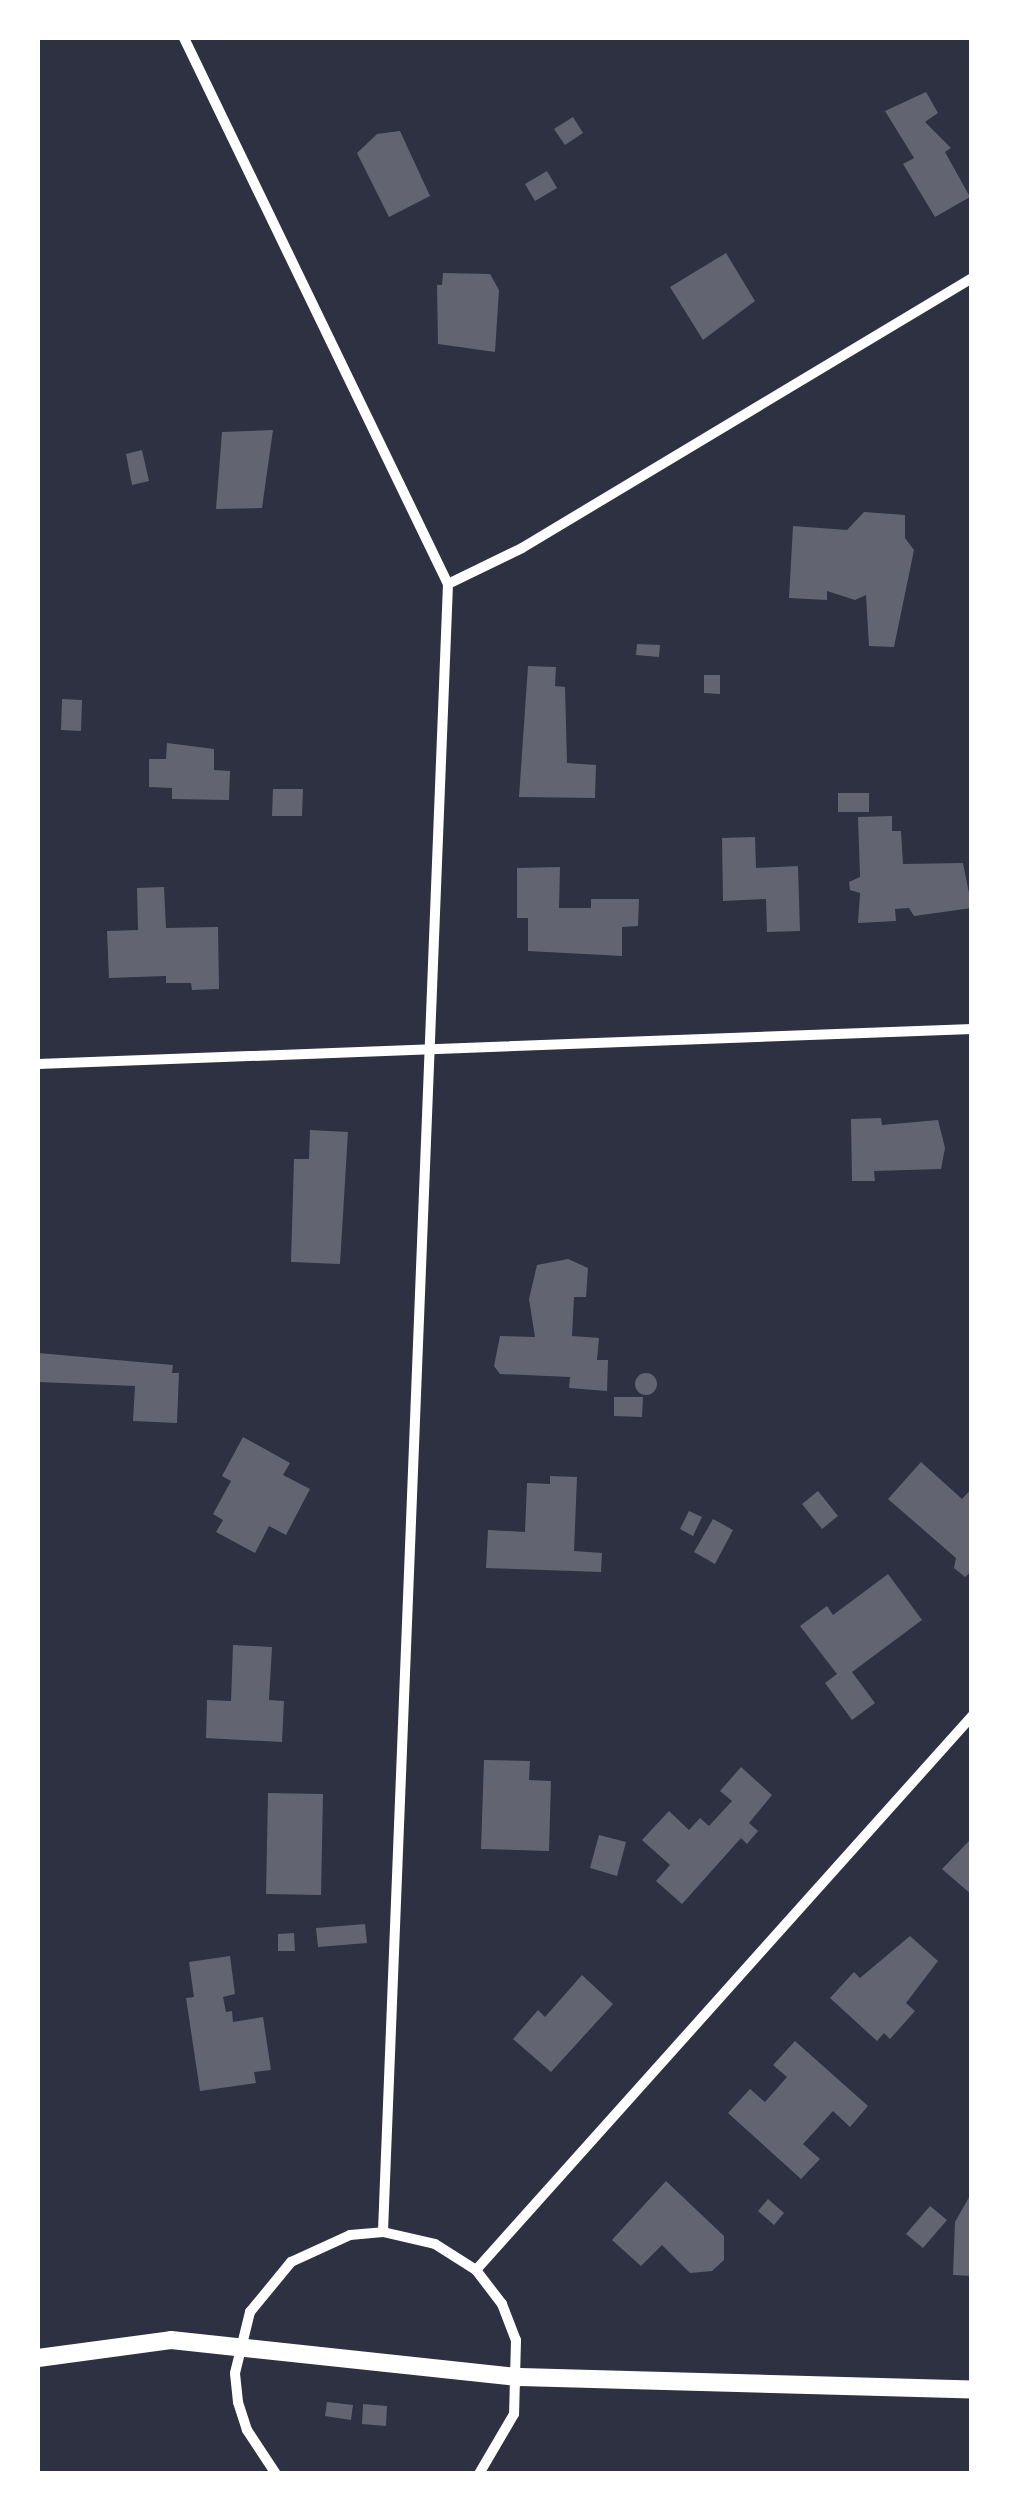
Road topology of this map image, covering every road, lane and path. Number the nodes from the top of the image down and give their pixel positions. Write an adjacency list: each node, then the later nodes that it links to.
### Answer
1 (184, 38): 3 (street)
2 (972, 278): 3 (street)
3 (448, 584): 5 (street)
4 (972, 1029): 5 (street)
5 (427, 1050): 6 (street); 8 (street)
6 (38, 1064)
7 (972, 1716): 9 (street)
8 (383, 2232): 9 (street); 10 (street)
9 (476, 2270): 12 (street)
10 (239, 2346): 11 (street); 12 (street); 14 (street)
11 (38, 2358)
12 (520, 2378): 13 (street); 15 (street)
13 (972, 2390)
14 (276, 2474)
15 (479, 2474)

